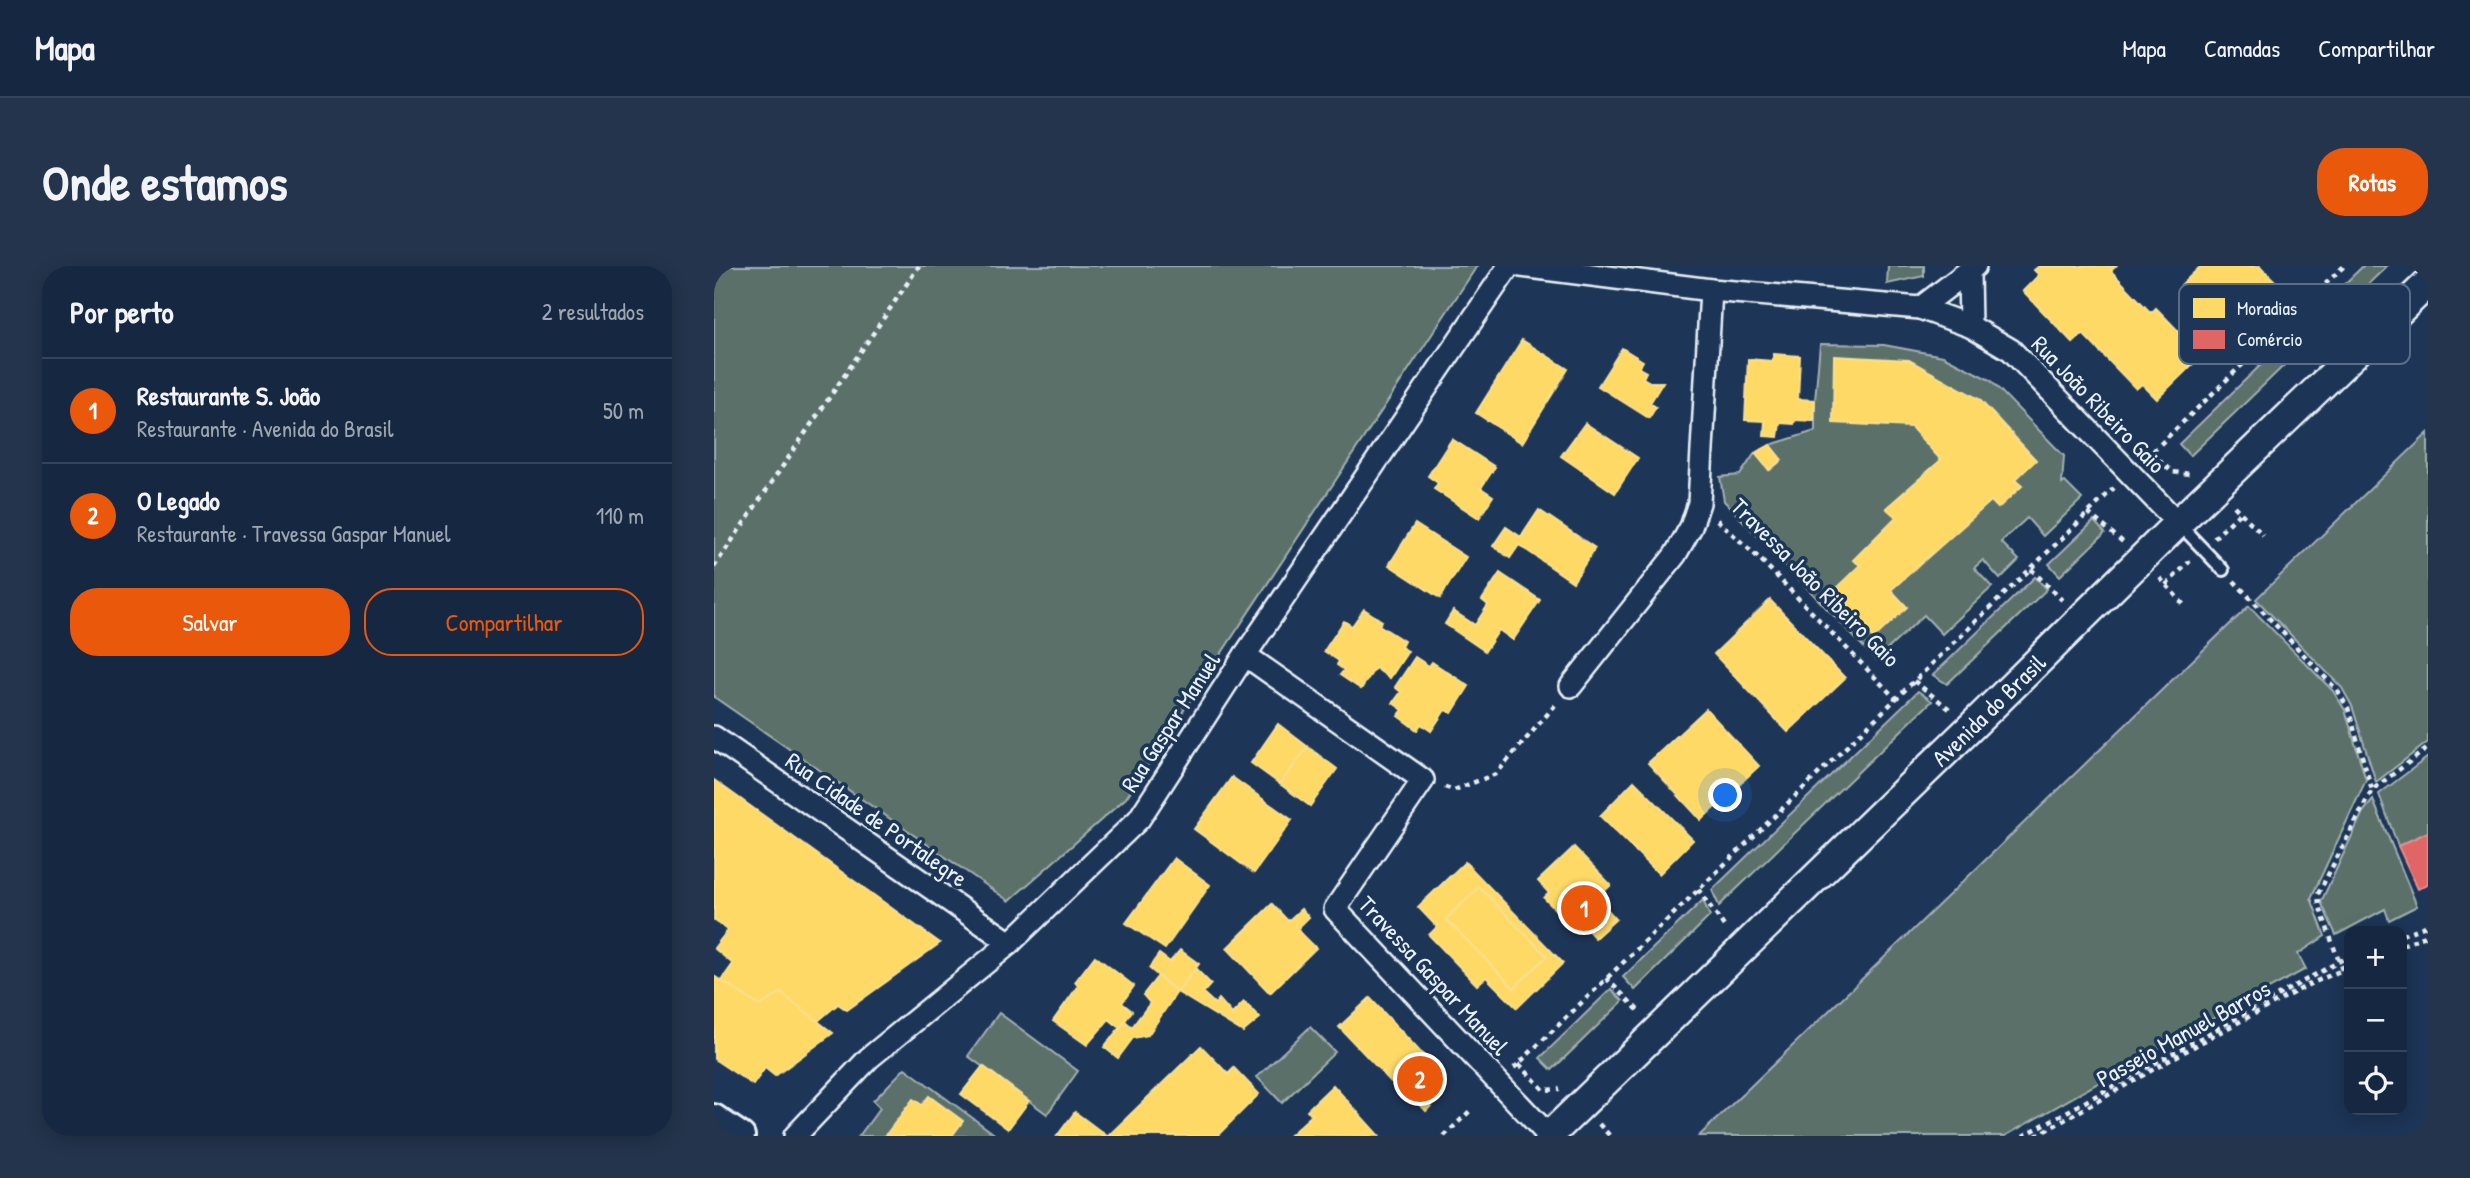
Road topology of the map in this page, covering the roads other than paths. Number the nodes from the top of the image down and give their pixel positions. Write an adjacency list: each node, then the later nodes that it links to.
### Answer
1 (1509, 266): 12 (street, Rua Gaspar Manuel)
2 (1521, 266): 5 (street, Rua João Ribeiro Gaio)
3 (1972, 269): 7 (street); 8 (street)
4 (2428, 283): 6 (main road, Avenida do Brasil)
5 (1711, 290): 7 (street, Rua João Ribeiro Gaio); 13 (street, Travessa João Ribeiro Gaio)
6 (2410, 300)
7 (1920, 308): 8 (street, Rua João Ribeiro Gaio)
8 (1970, 327): 10 (street, Rua João Ribeiro Gaio)
9 (2344, 364): 10 (main road, Avenida do Brasil)
10 (2178, 523): 11 (lane); 19 (main road, Avenida do Brasil)
11 (2223, 570)
12 (1245, 655): 15 (street, Rua Gaspar Manuel); 19 (street, Travessa Gaspar Manuel)
13 (1571, 686)
14 (714, 737): 15 (street, Rua Cidade de Portalegre)
15 (1010, 943): 18 (street, Rua Gaspar Manuel)
16 (714, 1116): 17 (street)
17 (742, 1136)
18 (795, 1136)
19 (1549, 1136)

